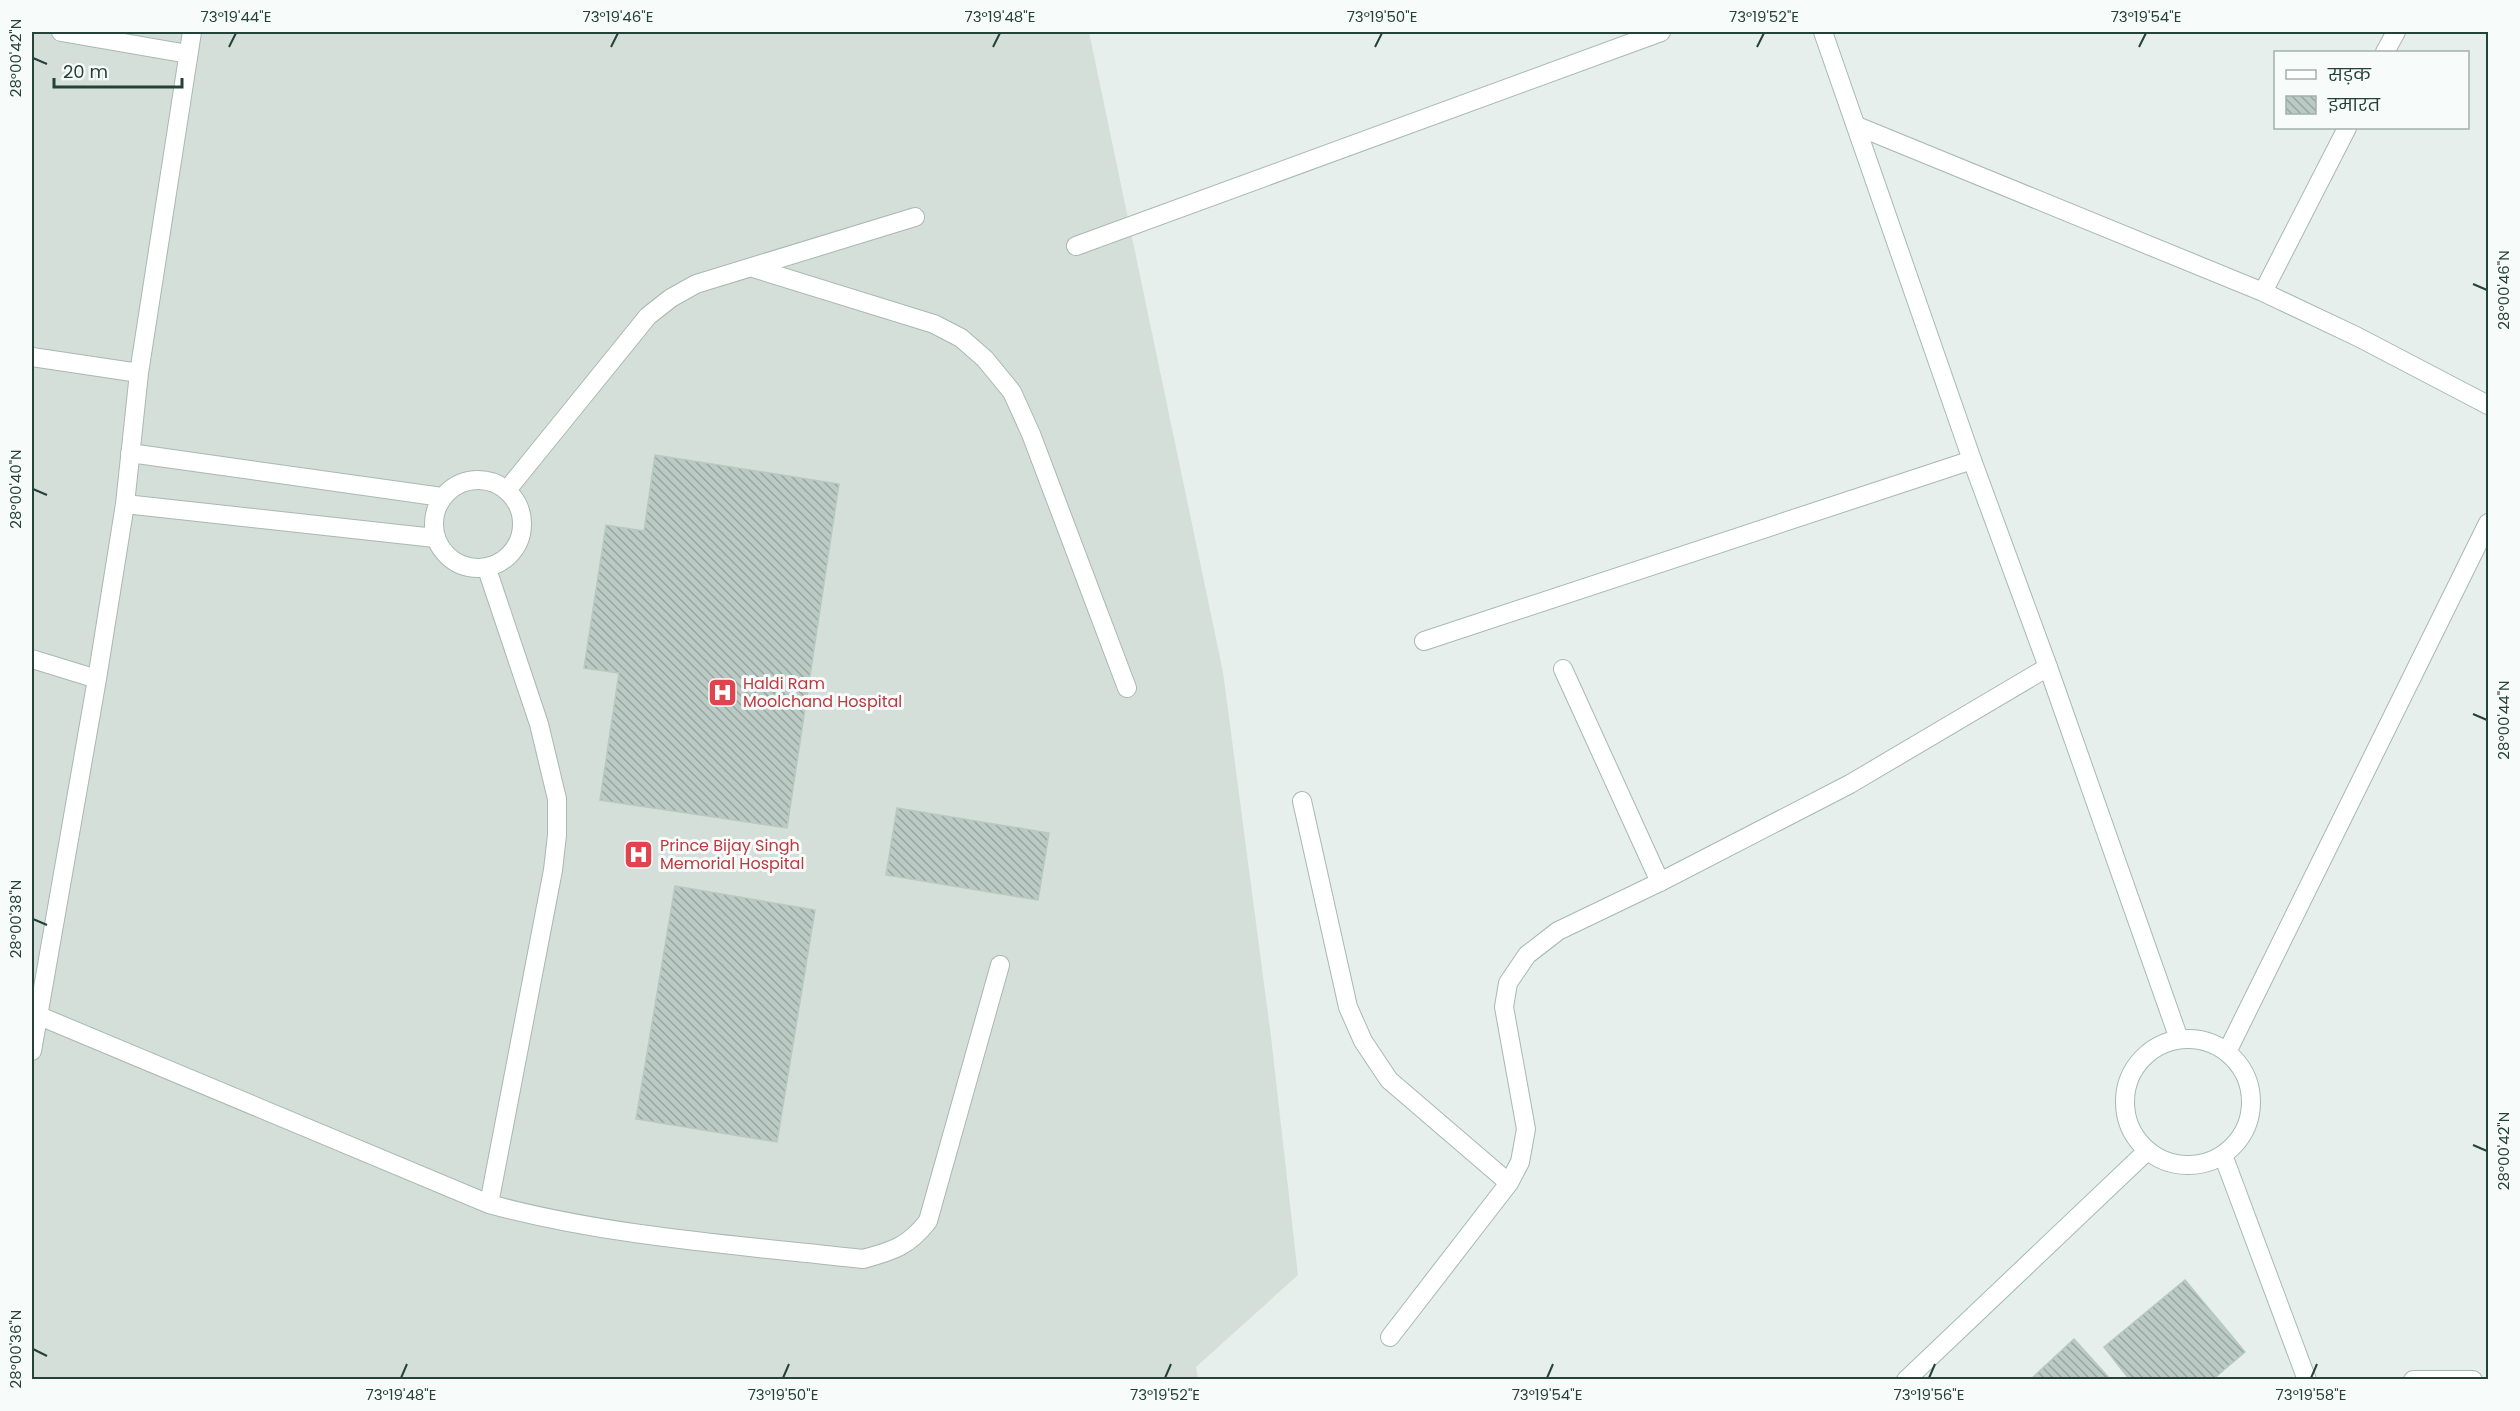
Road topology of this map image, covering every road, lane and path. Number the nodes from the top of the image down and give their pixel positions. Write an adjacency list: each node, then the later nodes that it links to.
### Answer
1 (61, 32): 7 (street)
2 (192, 32): 7 (street)
3 (1661, 32): 11 (street)
4 (1823, 32): 8 (street)
5 (2396, 32): 6 (street)
6 (2386, 51)
7 (188, 54): 15 (street)
8 (1857, 126): 13 (street); 18 (street)
9 (2346, 129): 13 (street)
10 (915, 217): 12 (street)
11 (1076, 246)
12 (753, 268): 19 (street); 30 (street)
13 (2263, 292): 16 (street)
14 (32, 357): 15 (street)
15 (139, 373): 17 (street)
16 (2488, 405)
17 (130, 453): 20 (street); 21 (street)
18 (1972, 460): 25 (street); 27 (street)
19 (507, 490): 20 (street); 24 (street)
20 (442, 497): 23 (street)
21 (126, 504): 23 (street); 29 (street)
22 (2488, 522): 37 (street)
23 (435, 538): 24 (street)
24 (487, 569): 41 (street)
25 (1424, 641)
26 (32, 659): 29 (street)
27 (2048, 667): 32 (street); 35 (street)
28 (1563, 669): 32 (street)
29 (97, 679): 34 (street)
30 (1127, 688)
31 (1302, 801): 40 (street)
32 (1660, 882): 40 (street)
33 (1000, 965): 41 (street)
34 (37, 1015): 36 (street); 41 (street)
35 (2179, 1039): 37 (street); 38 (street)
36 (32, 1051)
37 (2227, 1052): 39 (street)
38 (2146, 1151): 39 (street); 43 (street)
39 (2223, 1155): 44 (street)
40 (1509, 1183): 42 (street)
41 (489, 1204)
42 (1390, 1337)
43 (1906, 1380)
44 (2307, 1380)
45 (2414, 1380): 46 (street)
46 (2473, 1380)

